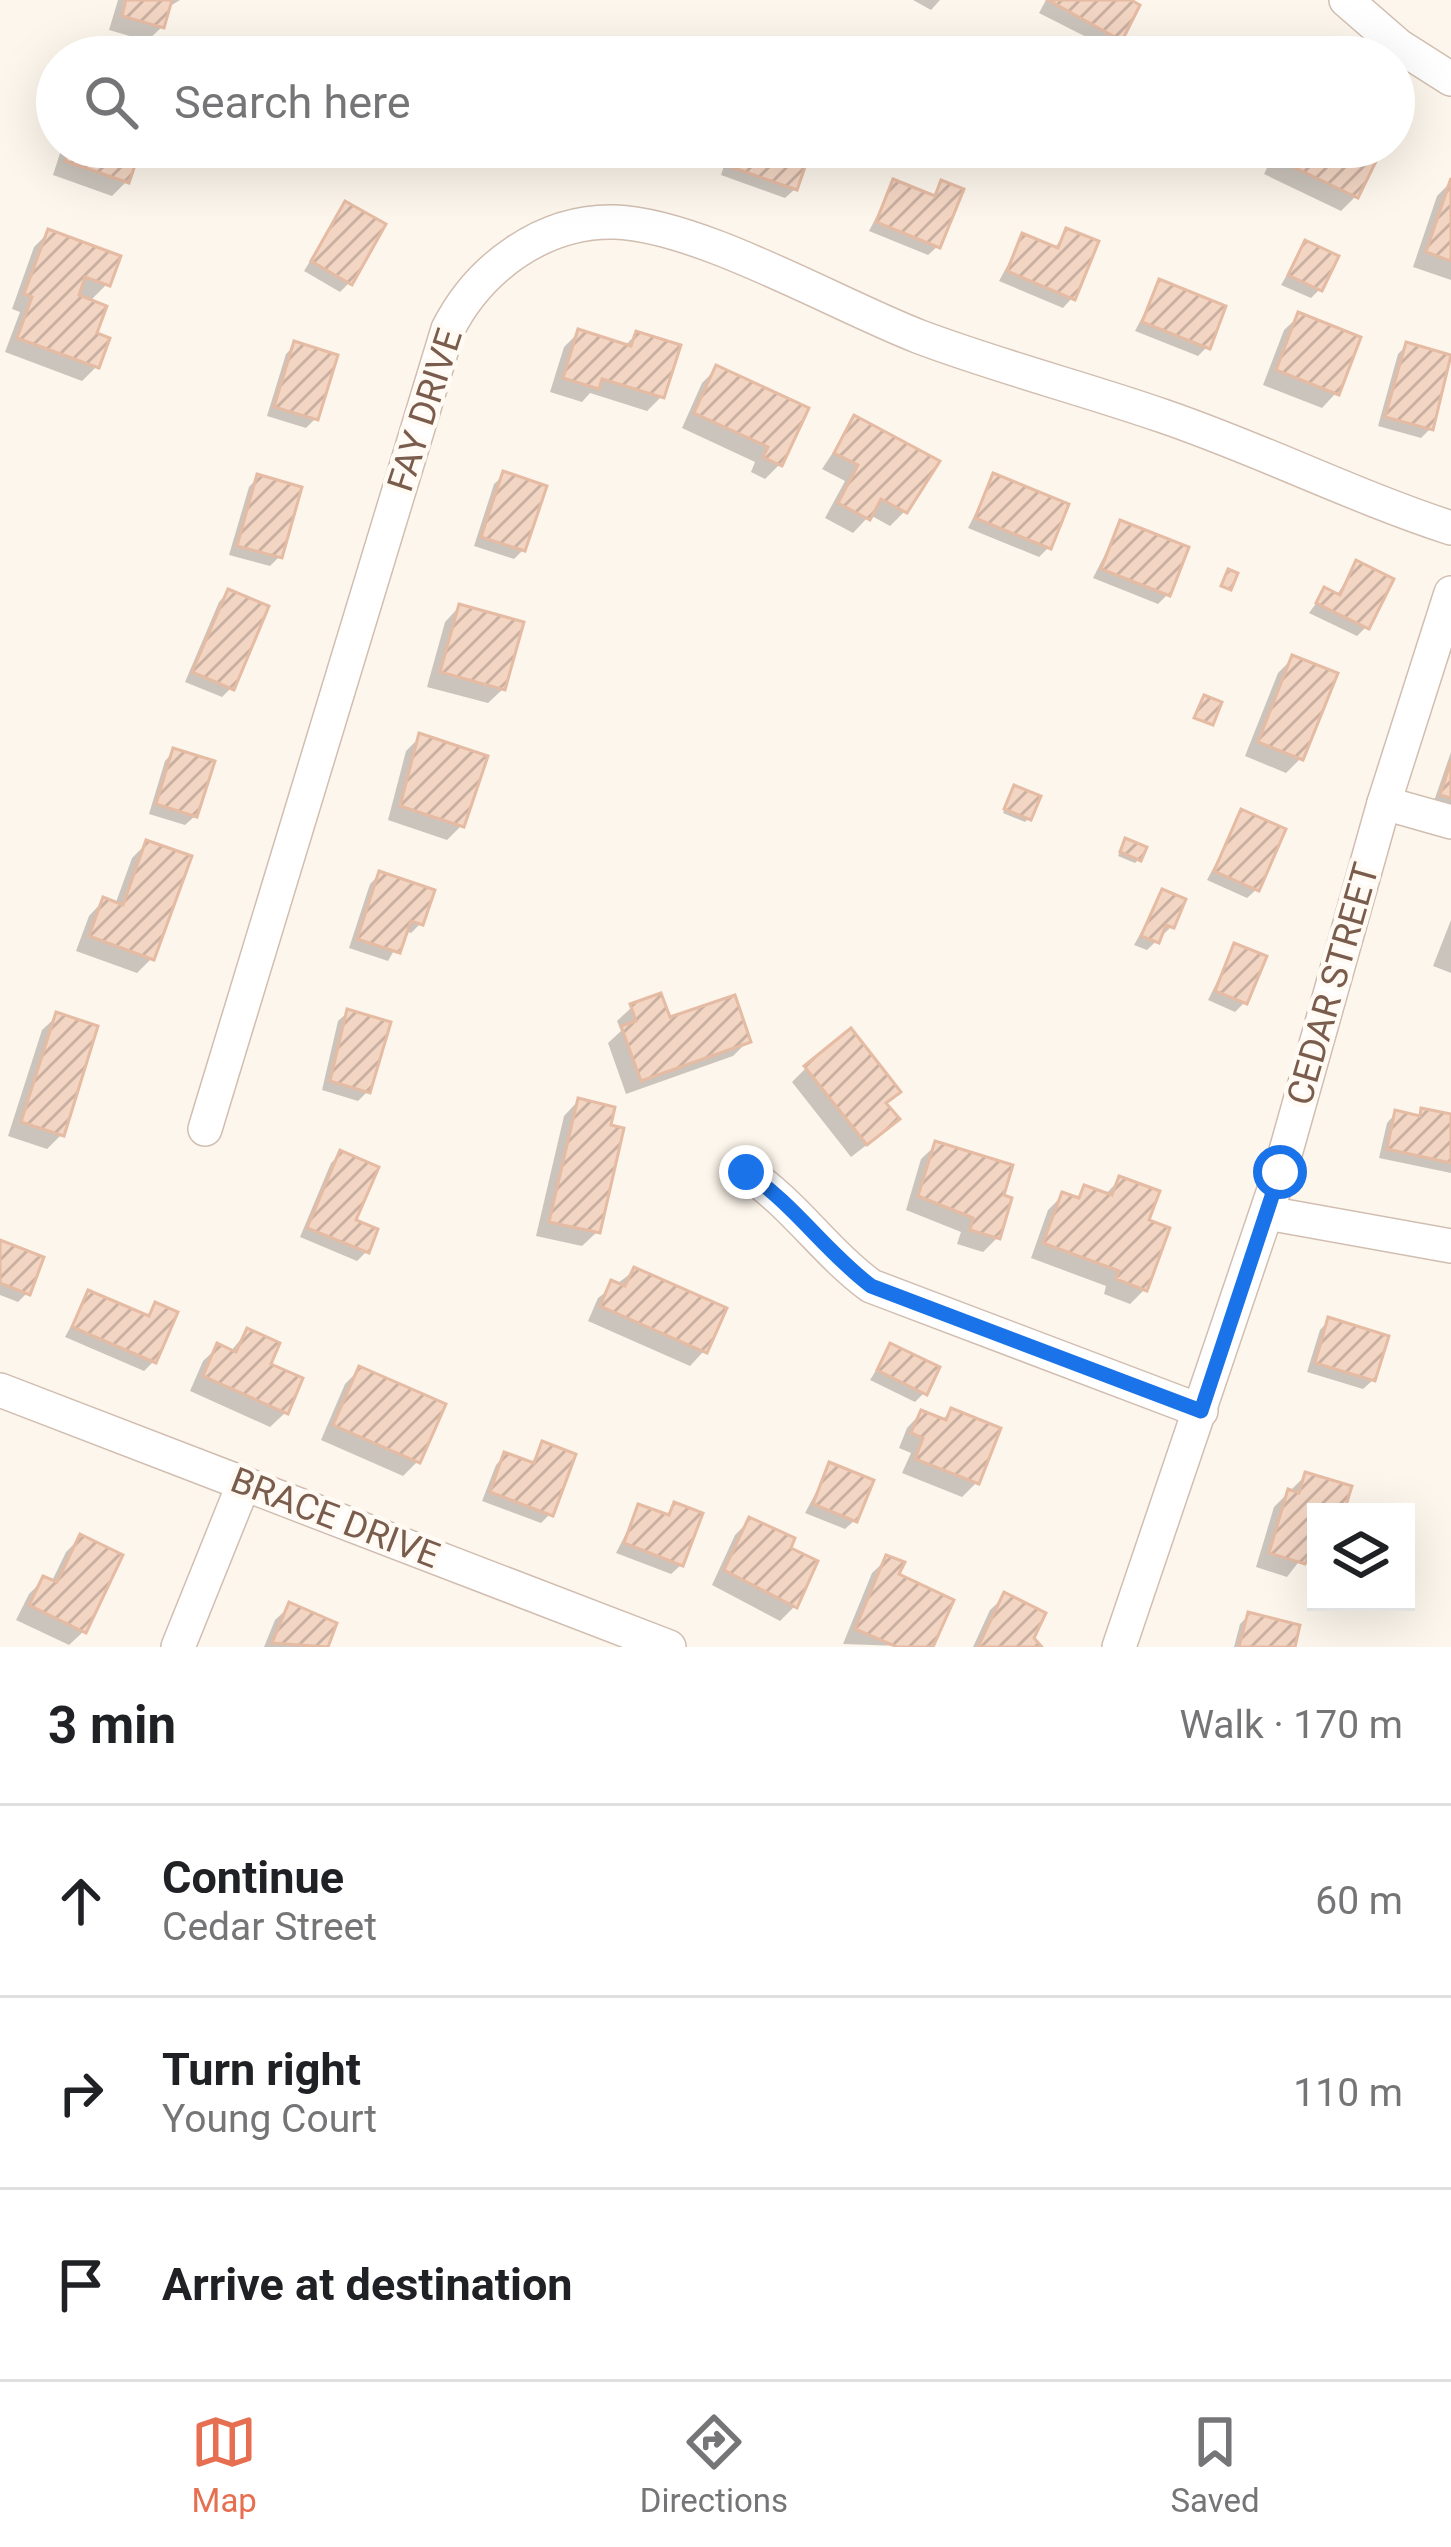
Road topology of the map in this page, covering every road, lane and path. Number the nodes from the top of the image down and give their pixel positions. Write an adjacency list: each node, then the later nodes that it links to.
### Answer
1 (1346, 0): 2 (street)
2 (1387, 36)
3 (1415, 56): 4 (street)
4 (1451, 79)
5 (1451, 528): 9 (street, FAY DRIVE)
6 (1451, 592): 7 (street, CEDAR STREET)
7 (1384, 803): 8 (street); 11 (street, CEDAR STREET)
8 (1451, 822)
9 (205, 1130)
10 (746, 1172): 14 (street)
11 (1267, 1213): 12 (street); 14 (street, CEDAR STREET)
12 (1451, 1246)
13 (0, 1390): 15 (street, BRACE DRIVE)
14 (1201, 1411): 18 (street, CEDAR STREET)
15 (244, 1483): 16 (street); 17 (street, BRACE DRIVE)
16 (178, 1647)
17 (669, 1647)
18 (1119, 1647)

